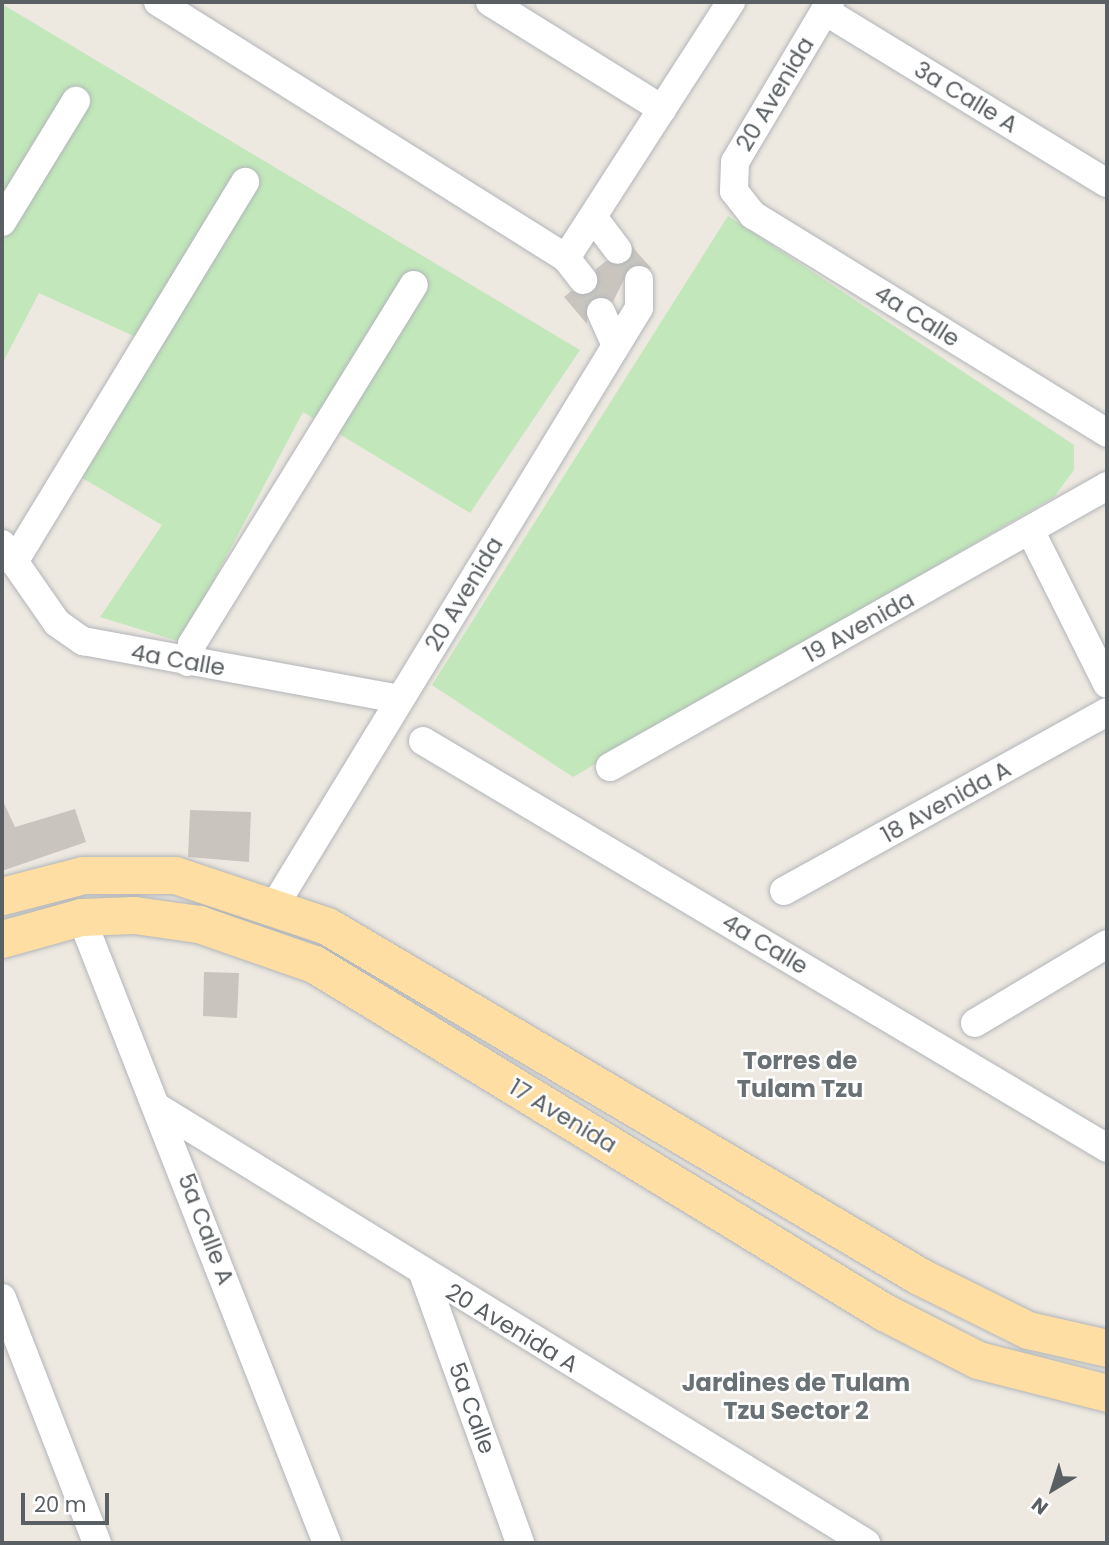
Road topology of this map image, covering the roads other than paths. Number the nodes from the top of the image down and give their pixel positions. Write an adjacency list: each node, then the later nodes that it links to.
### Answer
1 (158, 2): 10 (street)
2 (490, 2): 6 (street)
3 (731, 2): 6 (street)
4 (828, 6): 8 (street, 3a Calle A); 9 (street, 20 Avenida)
5 (76, 101): 11 (street)
6 (662, 109): 10 (street)
7 (245, 182): 20 (street)
8 (1107, 183)
9 (734, 191): 17 (street, 4a Calle)
10 (593, 217): 12 (street)
11 (2, 222)
12 (618, 250)
13 (639, 280): 16 (street, 20 Avenida)
14 (414, 285): 21 (street)
15 (601, 312): 16 (street)
16 (616, 345): 23 (street, 20 Avenida)
17 (1107, 433)
18 (1107, 486): 19 (street, 19 Avenida)
19 (1030, 530): 22 (street); 26 (street, 19 Avenida)
20 (8, 553): 21 (street, 4a Calle)
21 (188, 662): 23 (street, 4a Calle)
22 (1107, 684)
23 (400, 699): 29 (street, 20 Avenida)
24 (1107, 712): 27 (street, 18 Avenida A)
25 (423, 741): 35 (street, 4a Calle)
26 (610, 767)
27 (784, 891)
28 (2, 896): 29 (main road, 17 Avenida)
29 (275, 905): 38 (main road, 17 Avenida)
30 (81, 917): 31 (main road, 17 Avenida); 34 (street, 5a Calle A); 39 (main road, 17 Avenida)
31 (2, 939)
32 (1107, 944): 33 (street)
33 (975, 1023)
34 (160, 1109): 36 (street, 20 Avenida A); 41 (street, 5a Calle A)
35 (1107, 1148)
36 (423, 1273): 42 (street, 5a Calle); 43 (street, 20 Avenida A)
37 (2, 1298): 40 (street)
38 (1107, 1348)
39 (1107, 1393)
40 (97, 1543)
41 (327, 1543)
42 (520, 1543)
43 (866, 1543)

